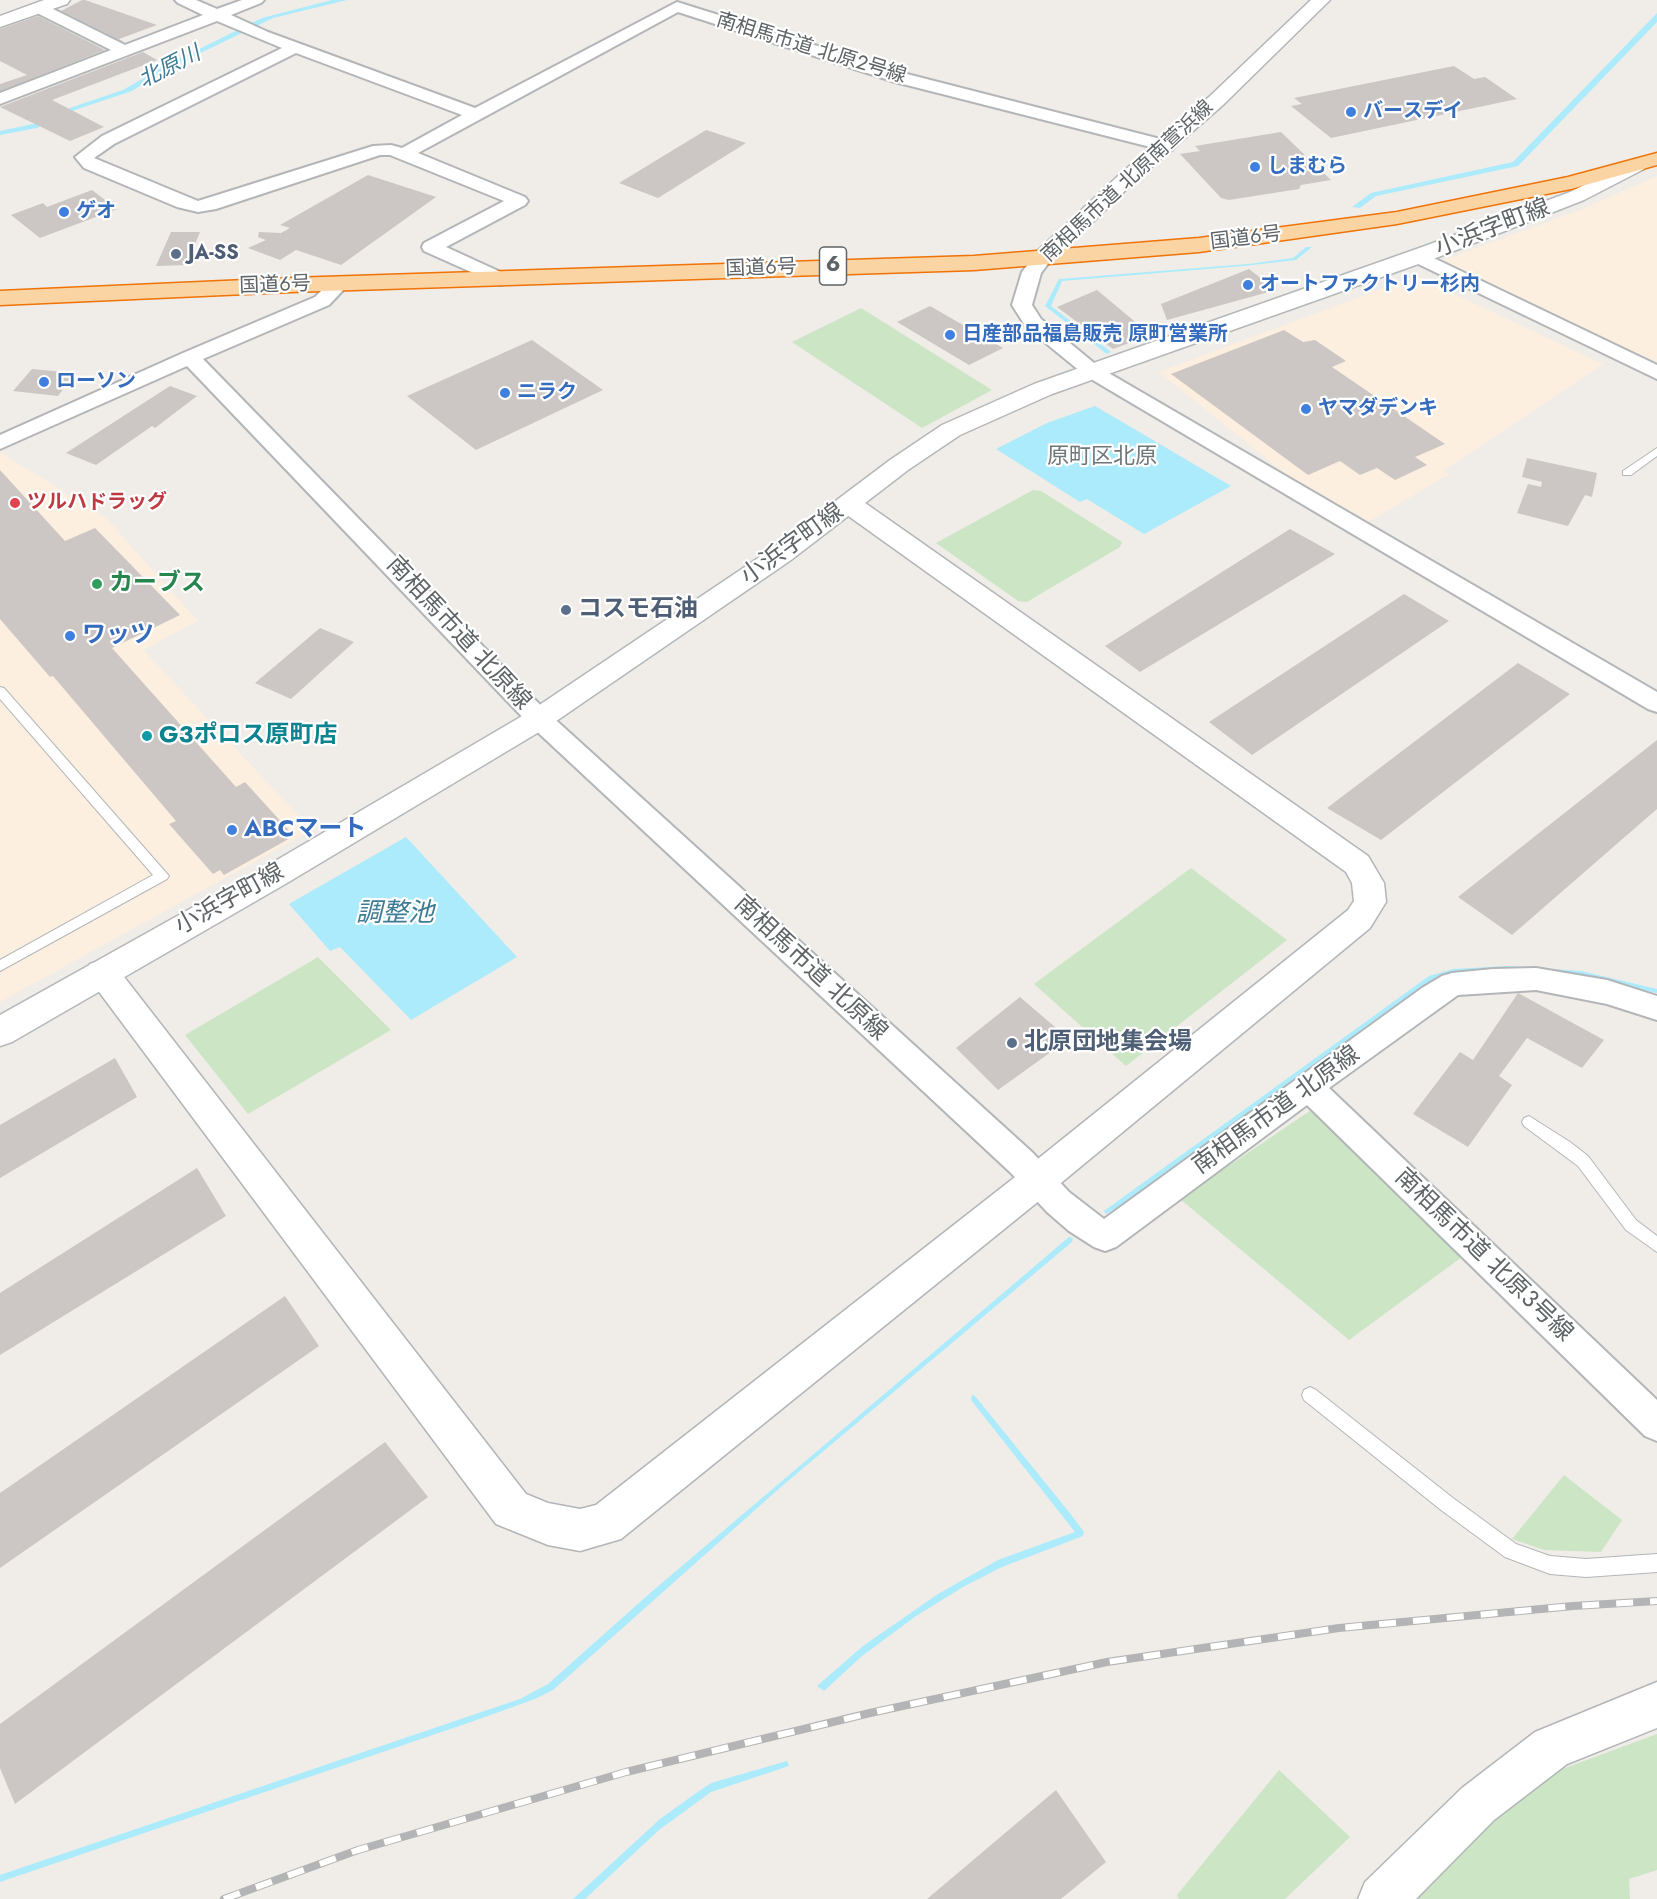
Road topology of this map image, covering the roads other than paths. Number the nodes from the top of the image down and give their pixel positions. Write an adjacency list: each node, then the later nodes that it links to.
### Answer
1 (61, 0): 5 (street)
2 (183, 0): 6 (street)
3 (256, 0): 6 (street)
4 (1321, 0): 12 (street, 南相馬市道 北原南萱浜線)
5 (39, 8): 7 (street); 9 (street)
6 (217, 15): 8 (street); 9 (street)
7 (0, 22)
8 (296, 47): 11 (street); 13 (street)
9 (125, 51): 10 (street)
10 (0, 99)
11 (476, 114): 12 (street, 南相馬市道 北原2号線); 13 (street, 南相馬市道 北原2号線)
12 (1166, 146): 16 (street, 南相馬市道 北原南萱浜線)
13 (404, 154): 17 (street)
14 (1647, 162): 15 (street, 小浜字町線); 16 (highway, 国道6号 / 6)
15 (1419, 256): 21 (street, 小浜字町線); 22 (street)
16 (1044, 257): 17 (highway, 国道6号 / 6); 21 (street, 南相馬市道 北原南萱浜線)
17 (500, 279): 18 (highway, 国道6号 / 6)
18 (338, 285): 19 (highway, 国道6号 / 6); 20 (street)
19 (0, 298)
20 (190, 357): 23 (street); 29 (street, 南相馬市道 北原線)
21 (1093, 372): 26 (street, 小浜字町線); 28 (street, 南相馬市道 北原南萱浜線)
22 (1657, 373)
23 (0, 443)
24 (1657, 452): 25 (lane)
25 (1627, 472)
26 (849, 504): 29 (street, 小浜字町線); 36 (street)
27 (0, 691): 30 (lane)
28 (1657, 703)
29 (539, 719): 31 (street, 小浜字町線); 36 (street, 南相馬市道 北原線)
30 (0, 966)
31 (102, 973): 33 (street, 小浜字町線); 36 (street)
32 (1657, 1008): 34 (street, 南相馬市道 北原線)
33 (2, 1028)
34 (1310, 1088): 36 (street, 南相馬市道 北原線); 39 (street, 南相馬市道 北原3号線)
35 (1529, 1122): 37 (lane)
36 (1037, 1181)
37 (1657, 1245)
38 (1310, 1395): 40 (lane)
39 (1657, 1424)
40 (1657, 1563)
41 (1657, 1705): 42 (street)
42 (1382, 1899)

